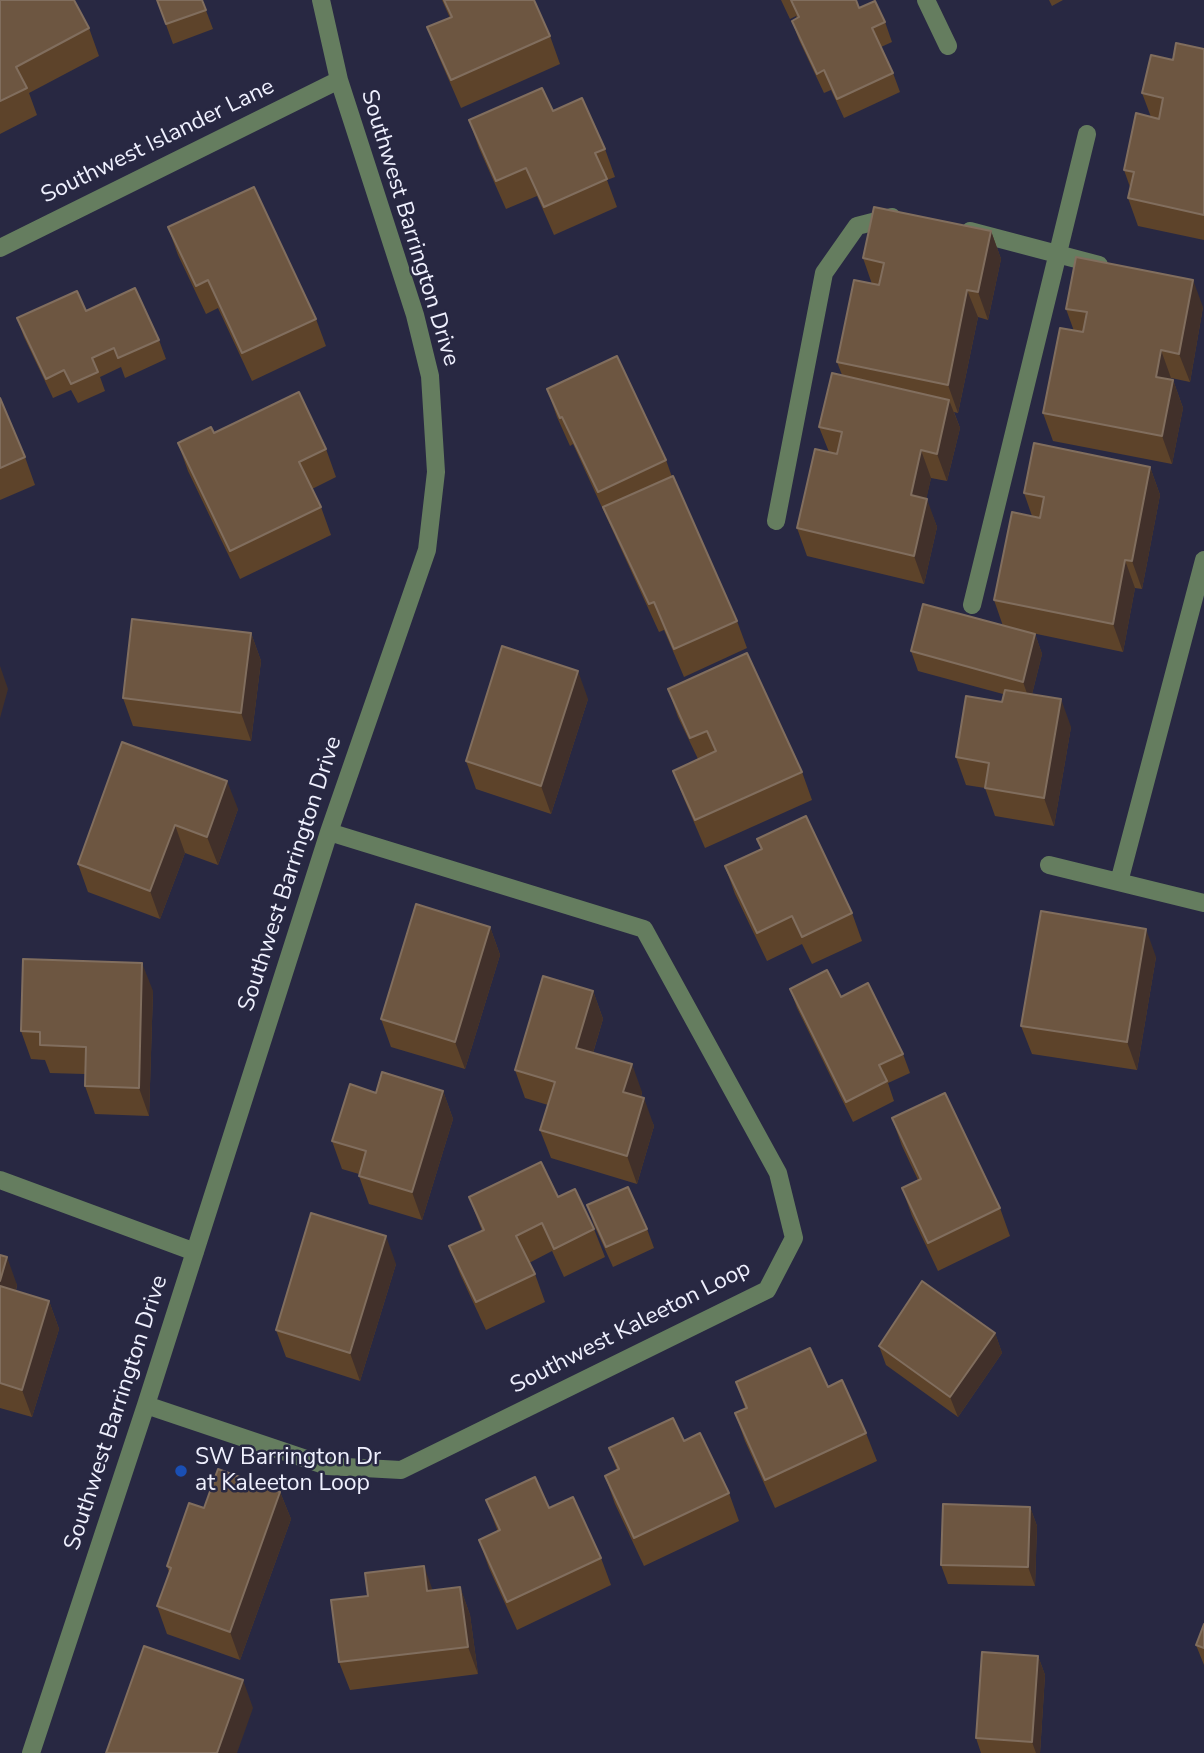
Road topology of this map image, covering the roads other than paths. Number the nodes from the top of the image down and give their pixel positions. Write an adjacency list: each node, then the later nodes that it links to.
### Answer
1 (321, 0): 4 (street, Southwest Barrington Drive)
2 (926, 0): 3 (street)
3 (948, 46)
4 (339, 80): 8 (street, Southwest Islander Lane); 14 (street, Southwest Barrington Drive)
5 (1087, 134): 9 (street)
6 (916, 217): 11 (street)
7 (954, 227): 9 (street)
8 (0, 248)
9 (1058, 254): 10 (street); 13 (street)
10 (1111, 268)
11 (776, 521)
12 (1204, 560): 16 (street)
13 (971, 605)
14 (329, 832): 19 (street, Southwest Barrington Drive); 20 (street, Southwest Kaleeton Loop)
15 (1049, 865): 16 (street)
16 (1119, 882): 17 (street)
17 (1204, 904)
18 (0, 1180): 19 (street)
19 (195, 1252): 20 (street, Southwest Barrington Drive)
20 (146, 1405): 21 (street, Southwest Barrington Drive)
21 (31, 1753)

